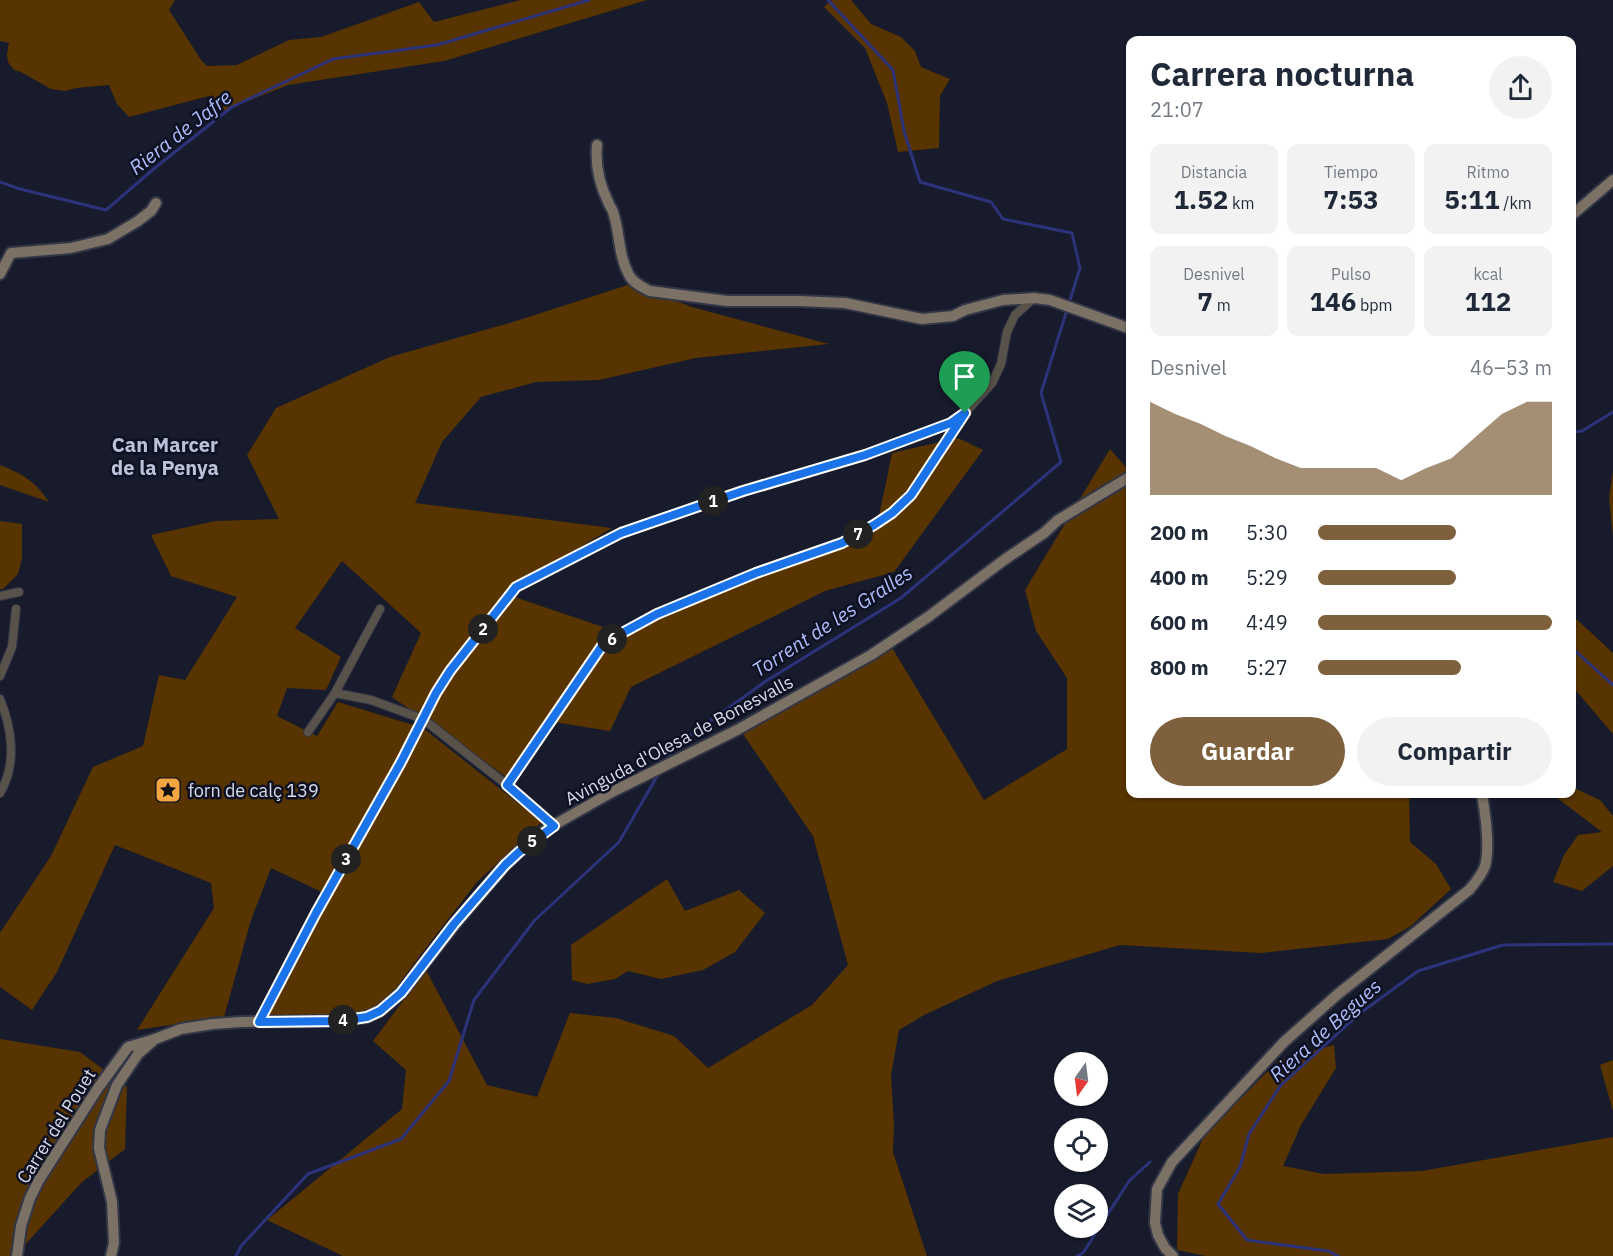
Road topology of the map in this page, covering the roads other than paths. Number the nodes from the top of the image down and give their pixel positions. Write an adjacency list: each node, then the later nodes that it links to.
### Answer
1 (597, 145): 6 (street)
2 (1613, 180): 4 (street)
3 (156, 203): 5 (street)
4 (1576, 211)
5 (0, 274)
6 (1034, 298): 7 (street); 8 (street)
7 (1126, 327)
8 (965, 413): 17 (street); 19 (street)
9 (1126, 479): 22 (street, Avinguda d'Olesa de Bonesvalls)
10 (19, 592): 11 (street)
11 (0, 596)
12 (15, 609): 14 (street)
13 (380, 609): 15 (street)
14 (0, 676)
15 (335, 693): 17 (street); 18 (street)
16 (0, 699): 20 (street)
17 (423, 719): 19 (street); 23 (street)
18 (308, 732)
19 (507, 785): 22 (street)
20 (0, 793)
21 (1483, 798): 27 (street)
22 (554, 826): 23 (street, Avinguda d'Olesa de Bonesvalls)
23 (259, 1022): 24 (street, Avinguda d'Olesa de Bonesvalls)
24 (155, 1039): 25 (street, Carrer del Pouet); 26 (street, Avinguda d'Olesa de Bonesvalls)
25 (17, 1256)
26 (111, 1256)
27 (1173, 1256)

